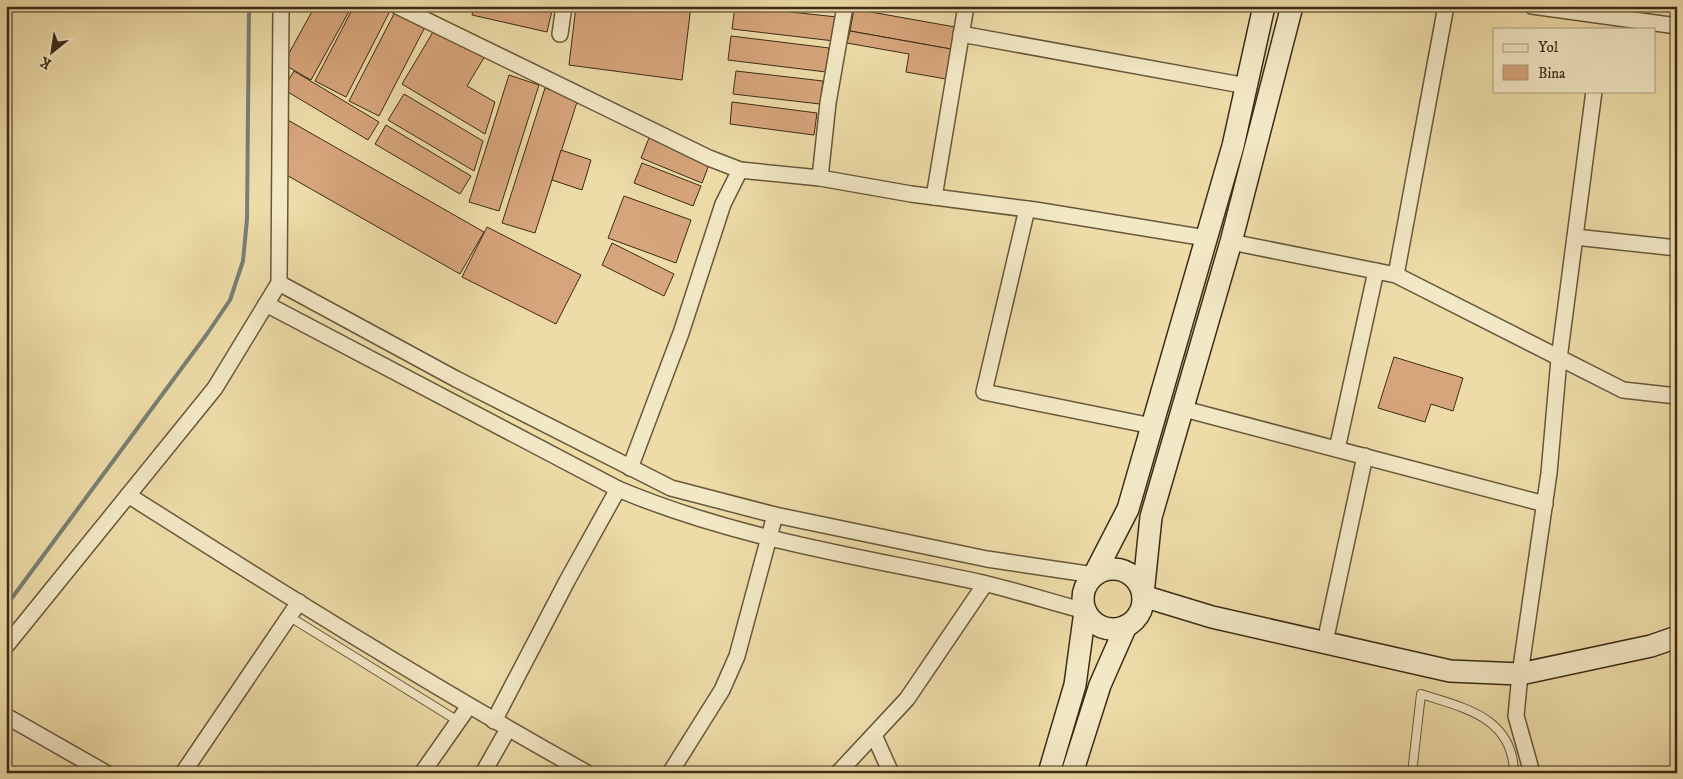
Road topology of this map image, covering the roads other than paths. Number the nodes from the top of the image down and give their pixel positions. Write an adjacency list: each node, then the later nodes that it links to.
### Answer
1 (281, 6): 26 (street)
2 (397, 6): 16 (street)
3 (564, 6): 12 (street)
4 (846, 6): 17 (street)
5 (966, 6): 13 (street)
6 (1264, 6): 14 (main road)
7 (1292, 6): 22 (main road)
8 (1446, 6): 25 (street)
9 (1532, 6): 10 (street)
10 (1604, 17): 11 (street)
11 (1677, 26)
12 (560, 34)
13 (961, 34): 14 (street); 18 (street)
14 (1246, 86): 21 (main road)
15 (1594, 92): 20 (street)
16 (740, 170): 17 (street); 34 (street)
17 (820, 178): 18 (street)
18 (934, 197): 19 (street)
19 (1026, 209): 21 (street); 31 (street)
20 (1575, 237): 23 (street); 28 (street)
21 (1206, 238): 31 (main road)
22 (1231, 242): 24 (street); 30 (main road)
23 (1677, 248)
24 (1376, 271): 25 (street); 32 (street)
25 (1396, 275): 28 (street)
26 (279, 283): 27 (street); 34 (street)
27 (266, 304): 35 (street); 36 (street)
28 (1559, 358): 29 (street); 37 (street)
29 (1677, 396)
30 (1184, 409): 32 (street); 43 (main road)
31 (1152, 426): 40 (main road)
32 (1337, 449): 33 (street)
33 (1365, 456): 37 (street); 47 (street)
34 (630, 468): 38 (street)
35 (618, 490): 39 (street); 53 (street)
36 (128, 495): 42 (street); 48 (street)
37 (1545, 504): 49 (street)
38 (775, 515): 39 (street); 40 (street)
39 (770, 540): 41 (street); 61 (street)
40 (1094, 575): 43 (main road); 44 (main road)
41 (985, 584): 44 (street); 55 (street)
42 (299, 602): 45 (street); 50 (street)
43 (1138, 607): 44 (main road); 47 (main road); 65 (main road)
44 (1085, 611): 64 (main road)
45 (290, 616): 52 (lane); 57 (street)
46 (1677, 637): 49 (main road)
47 (1324, 642): 49 (main road)
48 (6, 646)
49 (1520, 674): 68 (street)
50 (469, 706): 52 (street); 53 (street)
51 (6, 716): 56 (street)
52 (458, 721): 58 (street)
53 (494, 721): 54 (street)
54 (508, 728): 59 (street); 60 (street)
55 (874, 735): 62 (street); 63 (street)
56 (106, 773)
57 (184, 773)
58 (422, 773)
59 (483, 773)
60 (587, 773)
61 (670, 773)
62 (838, 773)
63 (891, 773)
64 (1048, 773)
65 (1072, 773)
66 (1412, 773): 67 (lane)
67 (1514, 773)
68 (1532, 773)

